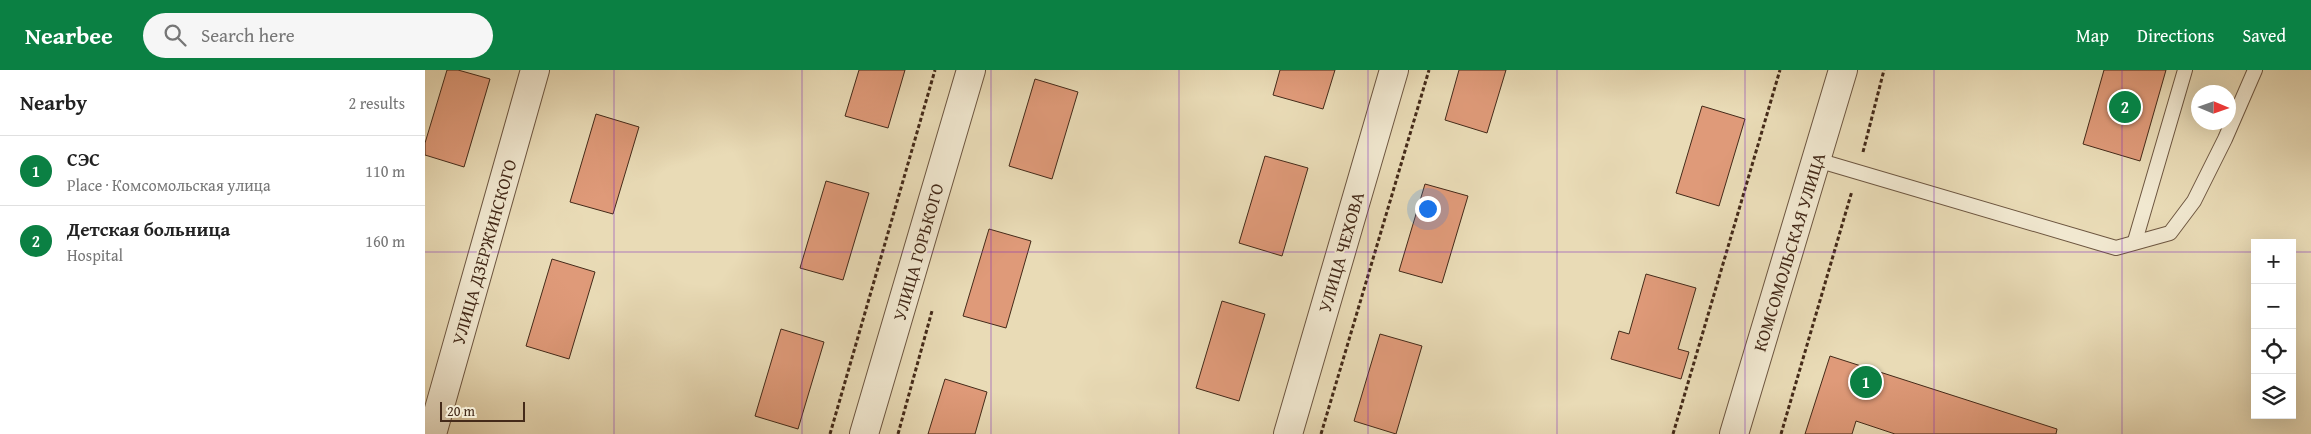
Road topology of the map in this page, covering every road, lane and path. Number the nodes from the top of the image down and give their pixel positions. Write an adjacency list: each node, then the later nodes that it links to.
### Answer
1 (535, 70): 14 (street, УЛИЦА ДЗЕРЖИНСКОГО)
2 (935, 70): 15 (path)
3 (971, 70): 16 (street, УЛИЦА ГОРЬКОГО)
4 (1394, 70): 17 (street, УЛИЦА ЧЕХОВА)
5 (1429, 70): 18 (path)
6 (1780, 70): 19 (path)
7 (1843, 70): 11 (street, КОМСОМОЛЬСКАЯ УЛИЦА)
8 (1884, 70): 12 (path)
9 (2185, 70): 13 (lane)
10 (2255, 70): 13 (lane)
11 (1817, 160): 12 (lane); 20 (street, КОМСОМОЛЬСКАЯ УЛИЦА)
12 (1857, 173): 13 (lane); 21 (path)
13 (2135, 241)
14 (432, 434)
15 (831, 434)
16 (864, 434)
17 (1289, 434)
18 (1321, 434)
19 (1673, 434)
20 (1734, 434)
21 (1781, 434)

